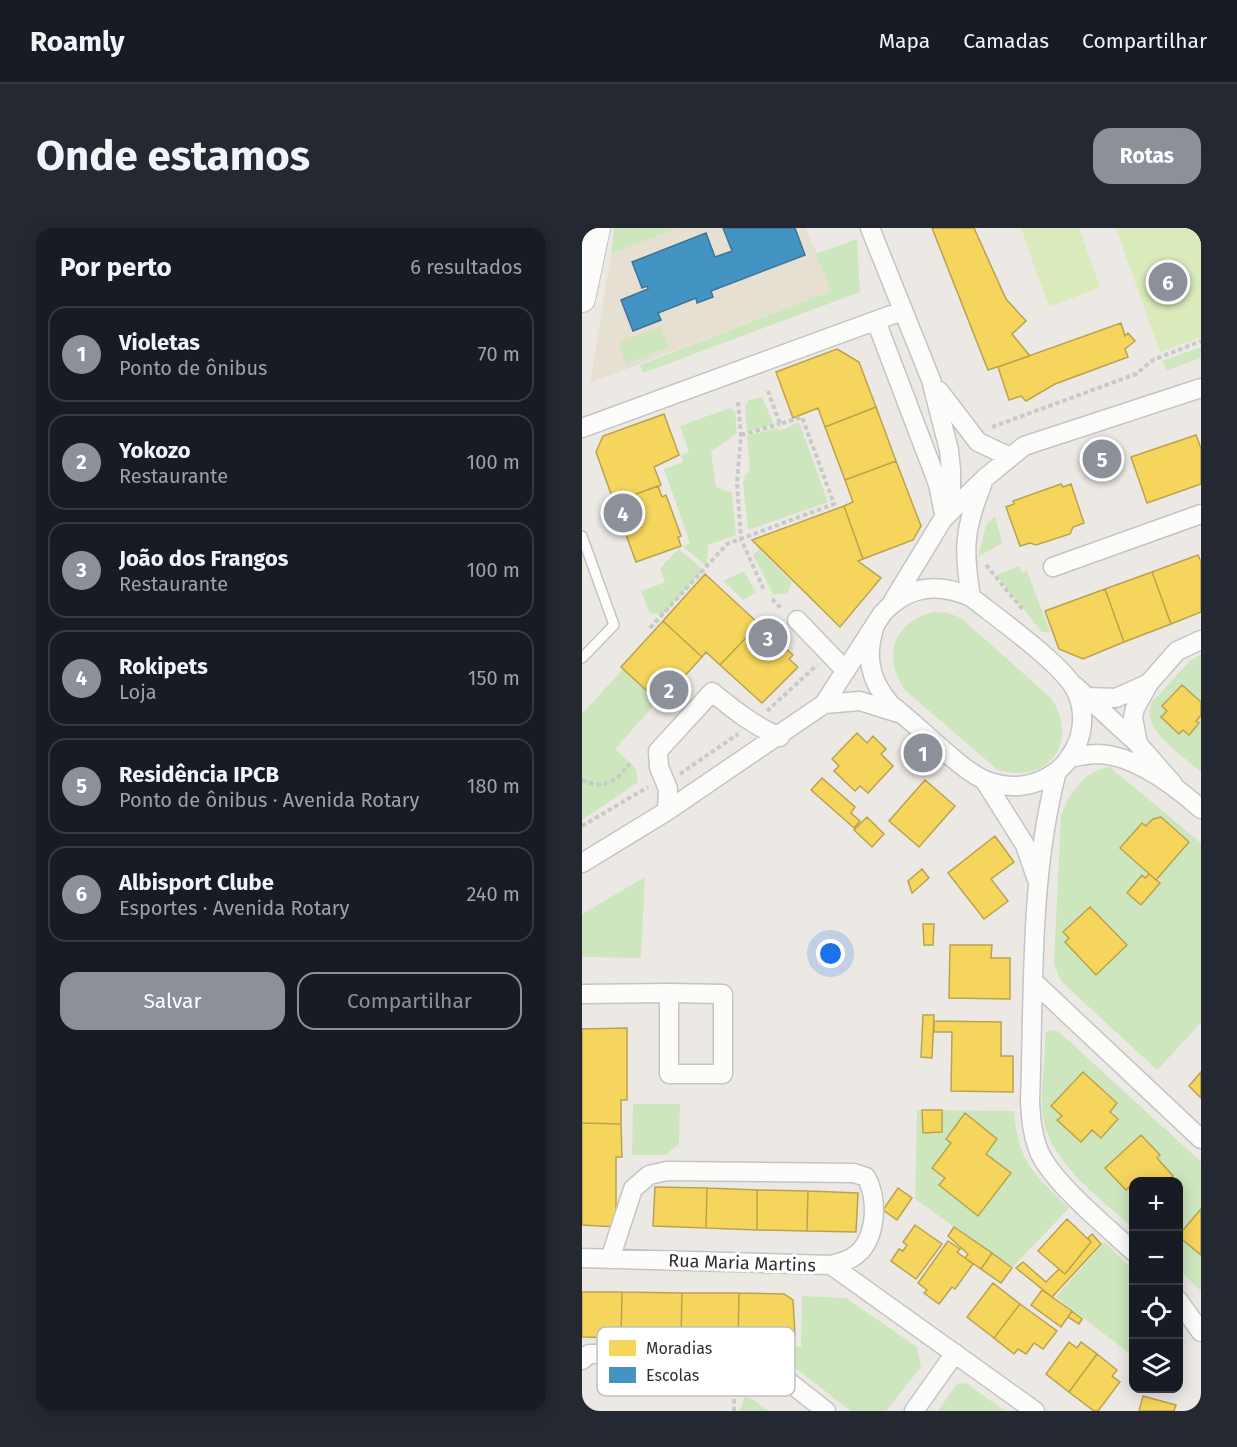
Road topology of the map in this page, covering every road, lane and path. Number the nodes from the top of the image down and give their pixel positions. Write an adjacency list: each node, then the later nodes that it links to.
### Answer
1 (597, 228): 3 (main road)
2 (875, 230): 4 (street)
3 (582, 298)
4 (902, 311): 5 (street); 7 (street)
5 (876, 321): 12 (street); 18 (street)
6 (1201, 341): 14 (path)
7 (931, 380): 15 (street); 18 (street)
8 (1201, 388): 15 (street)
9 (768, 391): 11 (path)
10 (738, 402): 13 (path)
11 (780, 424): 13 (path); 20 (path)
12 (582, 429)
13 (741, 435): 20 (path)
14 (985, 435)
15 (1010, 458): 16 (street)
16 (985, 478): 18 (street); 24 (street)
17 (1201, 514): 22 (street)
18 (943, 519): 26 (street)
19 (582, 536): 34 (lane)
20 (741, 539): 23 (path); 31 (path)
21 (981, 561): 28 (path)
22 (1053, 567)
23 (764, 590)
24 (971, 597): 26 (street); 36 (street)
25 (772, 599): 27 (path)
26 (891, 605): 30 (street)
27 (781, 608)
28 (1026, 614)
29 (797, 620): 33 (street)
30 (875, 625): 35 (street); 40 (street)
31 (650, 628)
32 (1201, 640): 37 (street)
33 (828, 652): 35 (street); 41 (path)
34 (582, 658)
35 (845, 670): 39 (street)
36 (1068, 679): 38 (street); 45 (street)
37 (1149, 682): 38 (street); 43 (street)
38 (1087, 697): 43 (street)
39 (824, 705): 40 (street); 42 (street)
40 (905, 716): 47 (street)
41 (759, 717)
42 (780, 737): 50 (street); 50 (street)
43 (1138, 744): 48 (street)
44 (630, 763): 46 (path)
45 (1064, 764): 47 (street); 48 (street); 52 (street)
46 (582, 780)
47 (984, 780): 52 (street)
48 (1173, 784): 49 (street)
49 (1201, 809)
50 (668, 811): 51 (street)
51 (582, 864)
52 (1037, 882): 53 (street)
53 (1034, 982): 56 (street); 57 (street)
54 (669, 993): 54 (street); 55 (street)
55 (582, 994)
56 (1201, 1139)
57 (1129, 1247)
58 (582, 1258): 59 (street, Rua Maria Martins)
59 (610, 1259): 60 (street, Rua Maria Martins); 60 (street)
60 (831, 1265): 63 (street, Rua Maria Martins)
61 (1183, 1306): 62 (street)
62 (1201, 1332)
63 (955, 1353): 68 (street); 69 (street, Rua Maria Martins)
64 (597, 1354): 65 (street)
65 (582, 1360)
66 (795, 1387): 67 (street)
67 (826, 1411)
68 (914, 1411)
69 (1035, 1411)

